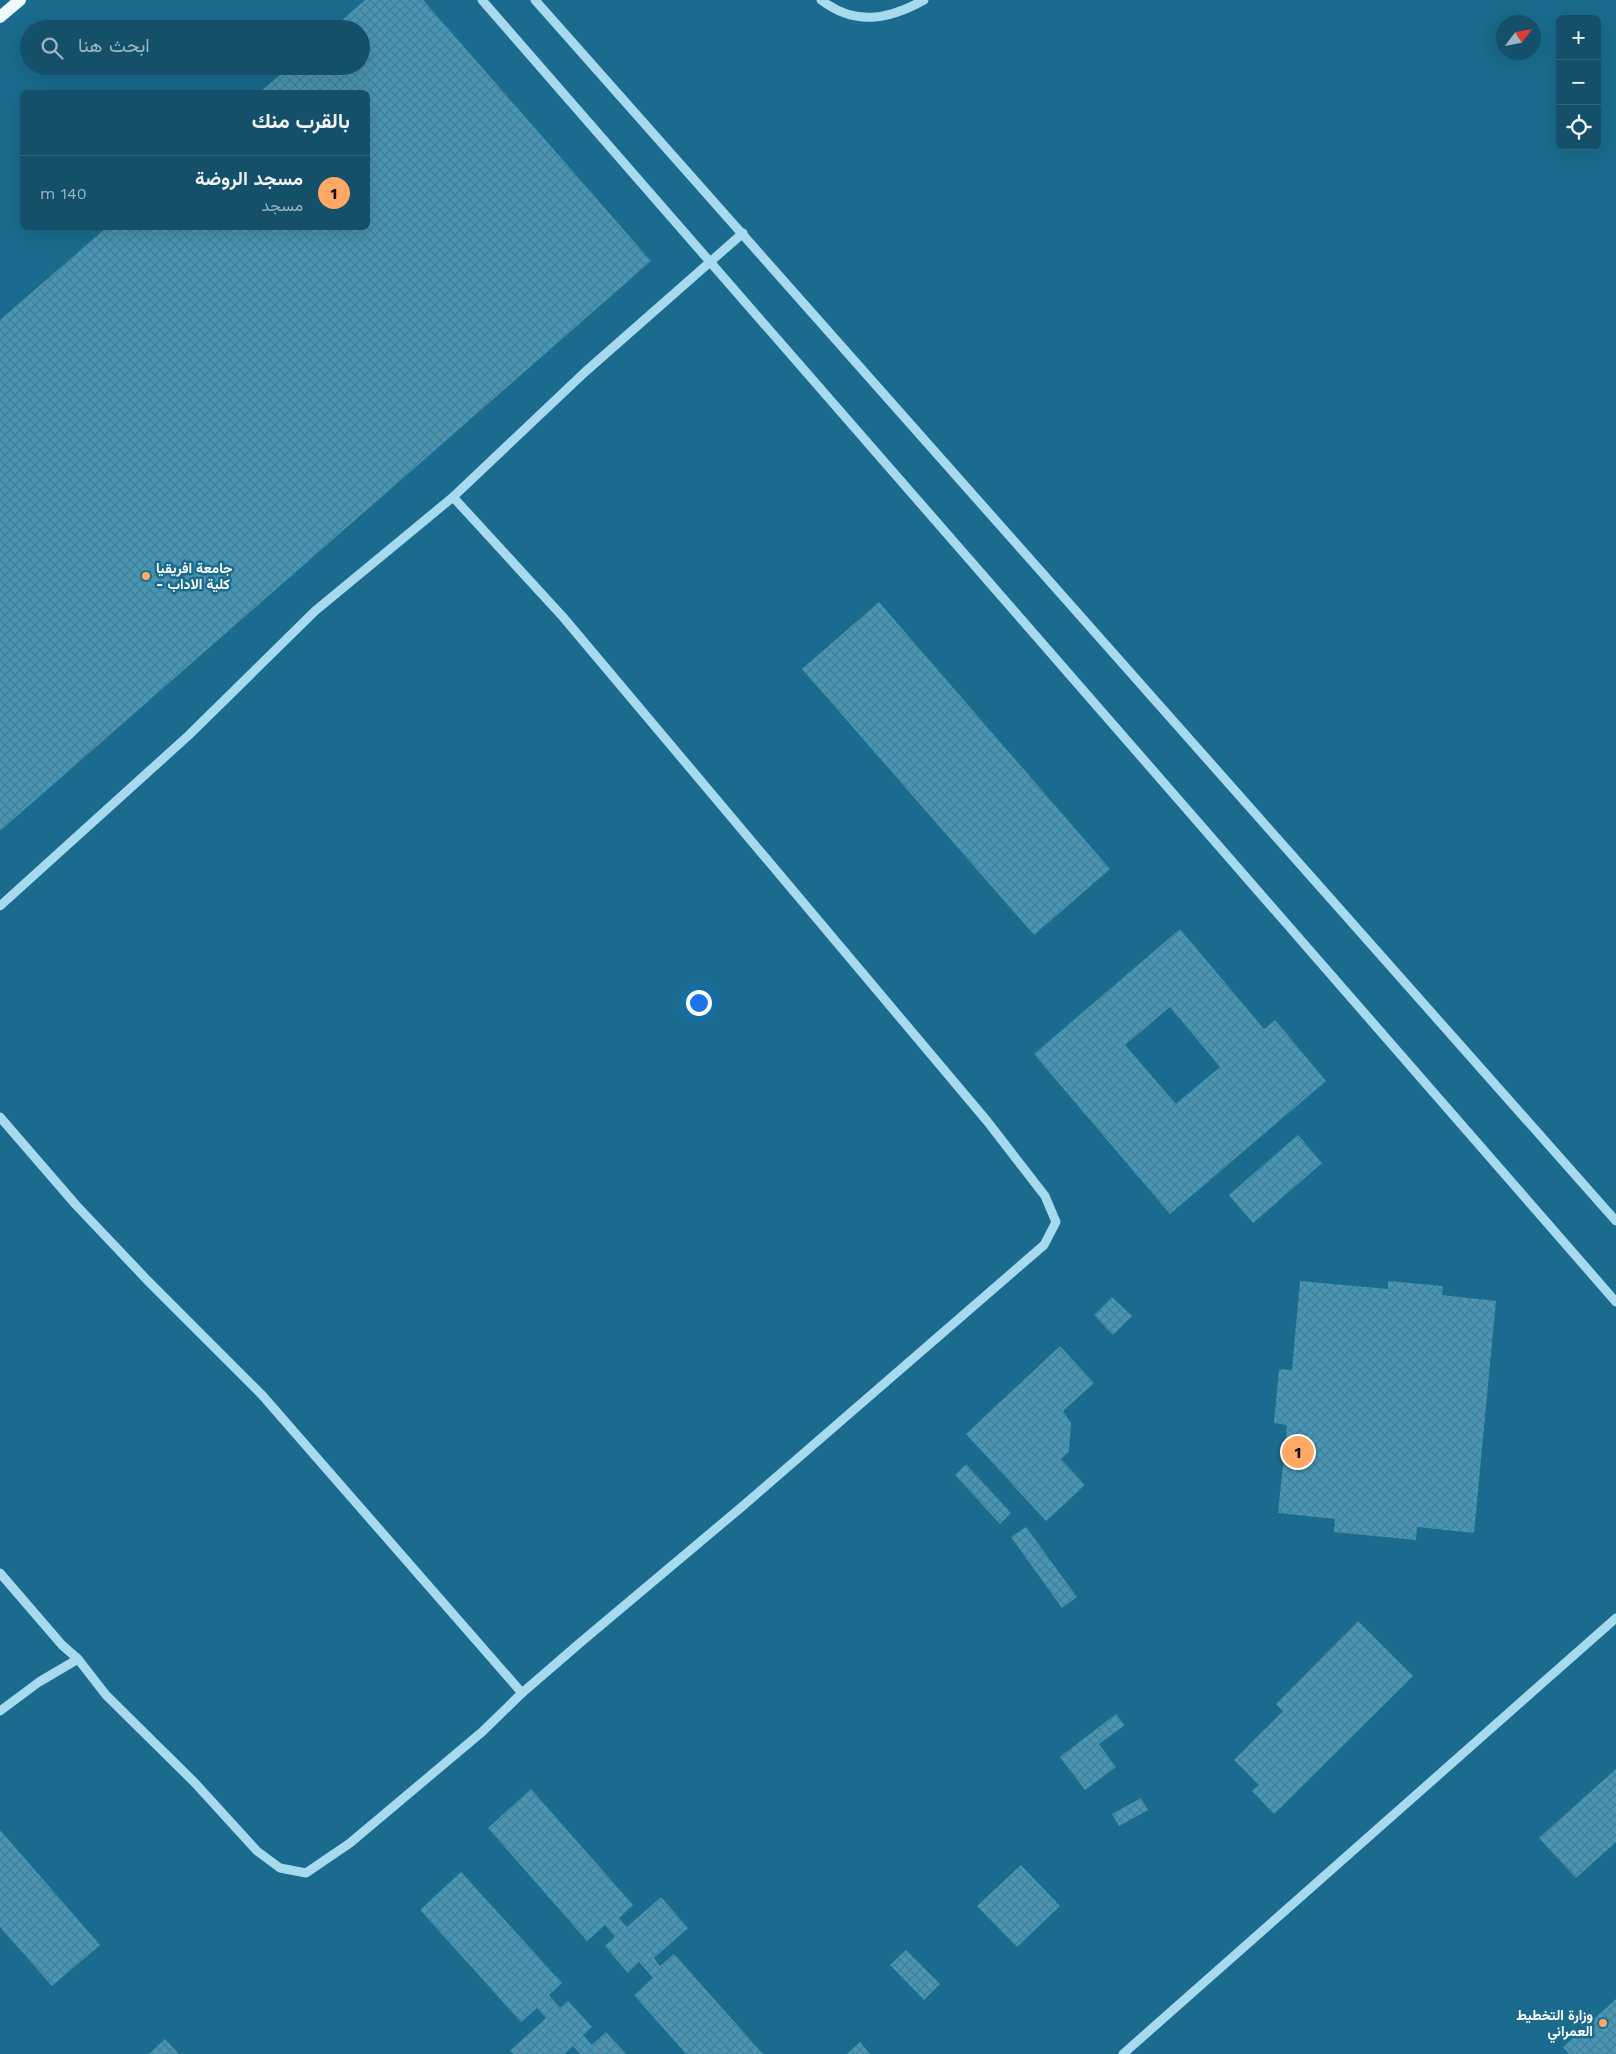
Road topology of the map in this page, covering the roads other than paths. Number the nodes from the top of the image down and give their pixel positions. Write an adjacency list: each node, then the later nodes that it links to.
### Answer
1 (20, 0): 6 (main road)
2 (482, 0): 8 (street)
3 (535, 0): 7 (street)
4 (821, 0): 5 (street)
5 (924, 0)
6 (0, 17)
7 (743, 233): 8 (street); 12 (street)
8 (711, 262): 9 (street); 13 (street)
9 (454, 497): 10 (street); 17 (street)
10 (0, 906)
11 (0, 1117): 17 (street)
12 (1616, 1221)
13 (1616, 1302)
14 (0, 1573): 16 (street)
15 (1616, 1618): 19 (street)
16 (78, 1659): 17 (street); 18 (street)
17 (522, 1693)
18 (0, 1711)
19 (1123, 2054)

